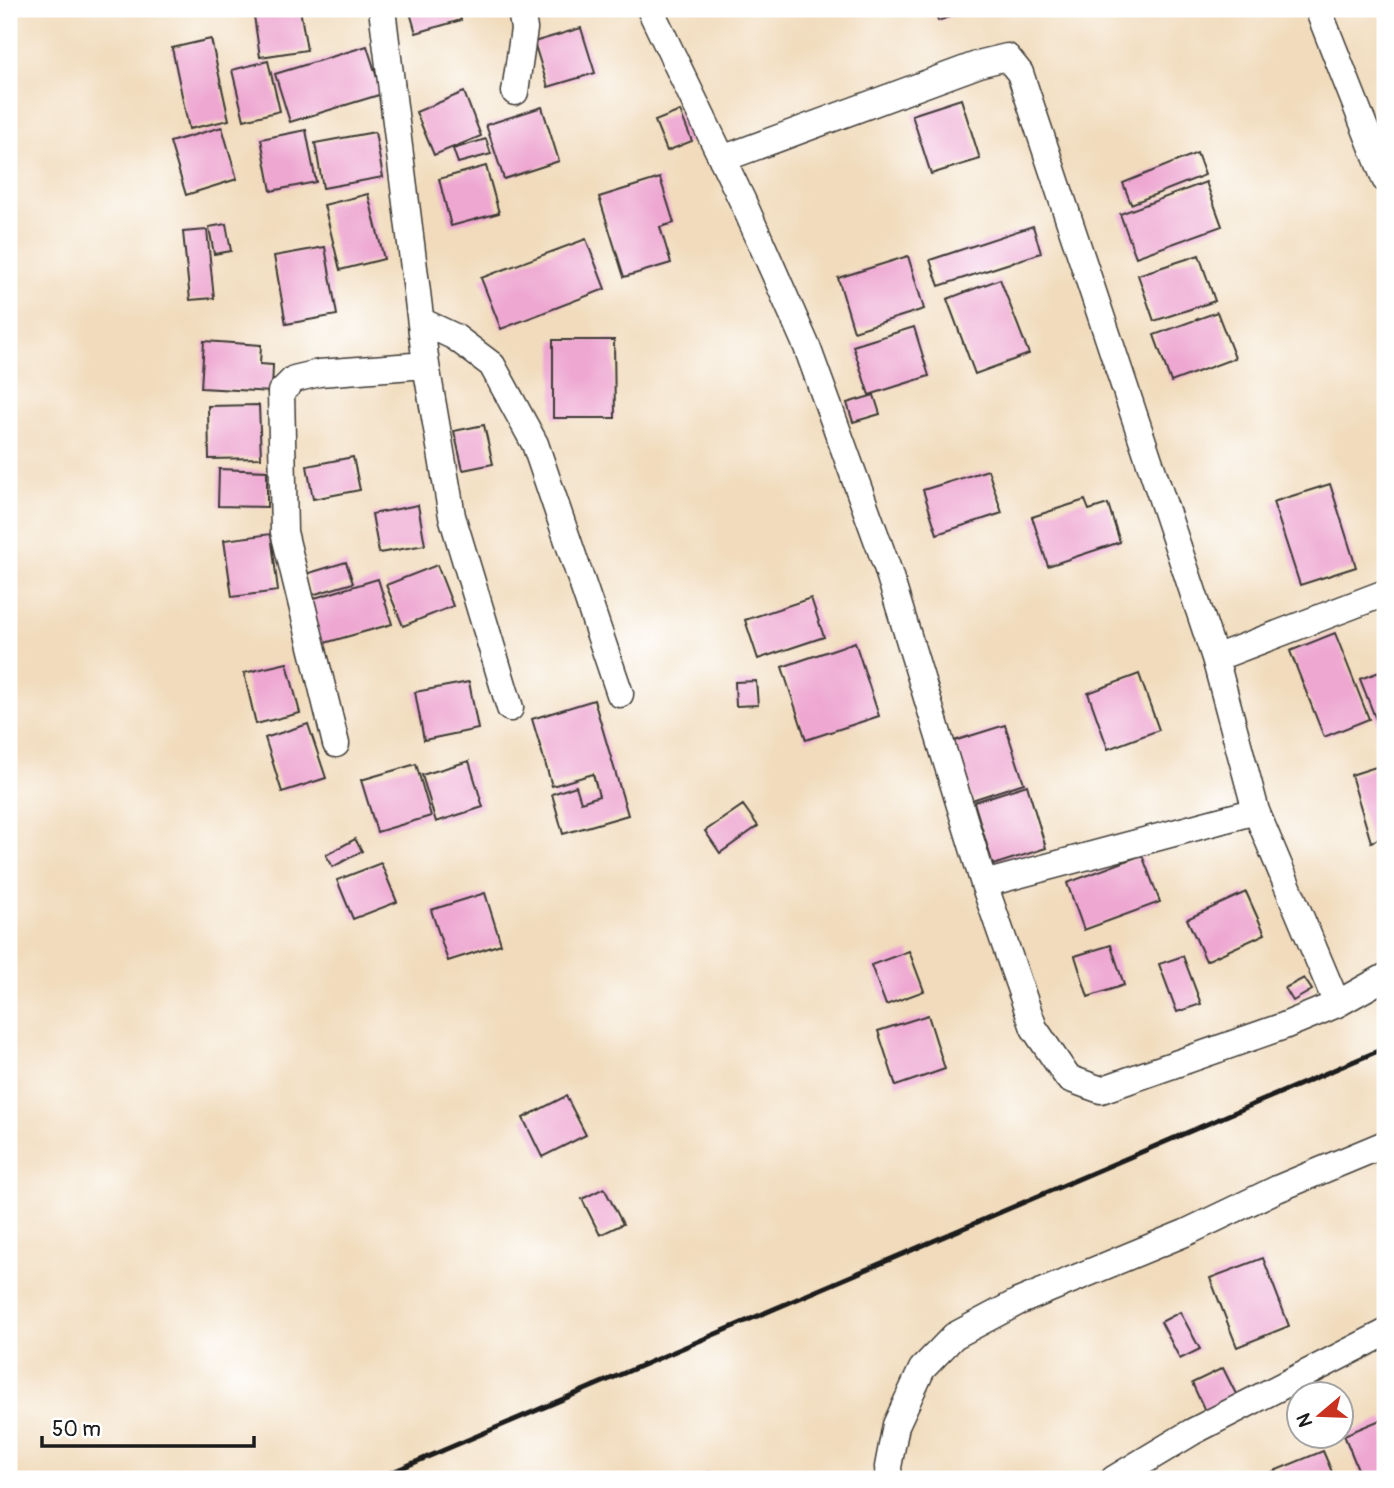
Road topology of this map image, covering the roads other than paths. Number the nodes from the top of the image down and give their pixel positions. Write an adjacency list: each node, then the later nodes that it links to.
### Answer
1 (382, 9): 8 (street)
2 (521, 9): 5 (street)
3 (650, 9): 6 (street)
4 (1318, 9): 7 (street)
5 (515, 92)
6 (722, 159): 11 (street); 16 (street)
7 (1385, 179)
8 (421, 321): 9 (street); 12 (street)
9 (426, 365): 13 (street); 14 (street)
10 (1385, 593): 11 (street)
11 (1215, 658): 15 (street)
12 (620, 694)
13 (510, 708)
14 (336, 744)
15 (1256, 811): 16 (street); 18 (street)
16 (984, 884): 18 (street)
17 (1385, 977): 18 (street)
18 (1337, 1004)
19 (1385, 1144): 21 (street)
20 (1385, 1333): 22 (street)
21 (889, 1479)
22 (1114, 1479)

